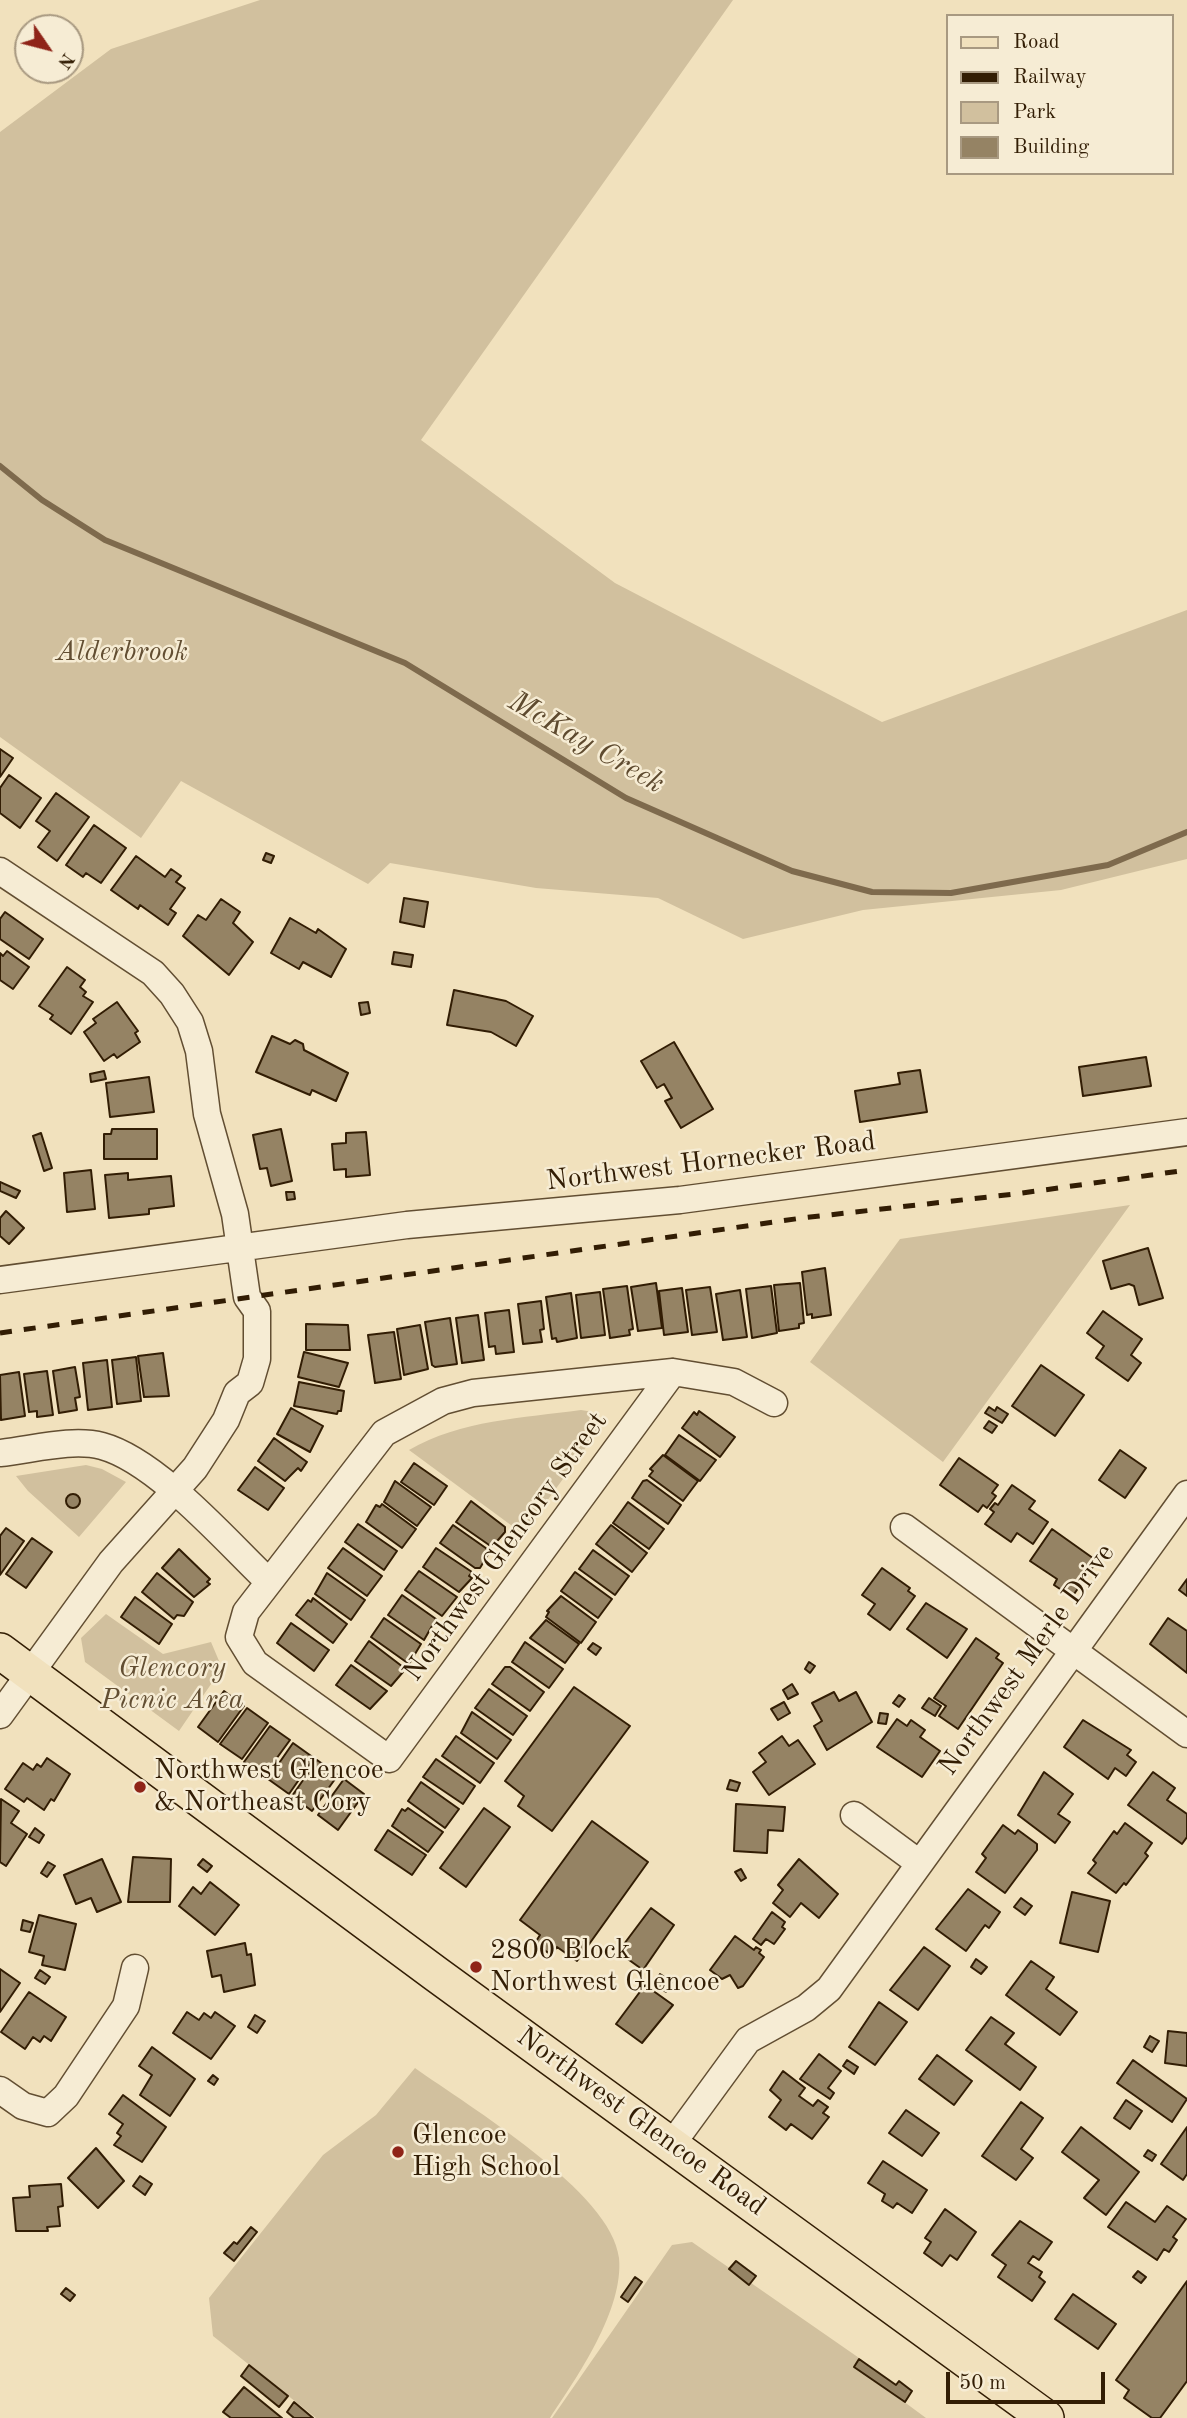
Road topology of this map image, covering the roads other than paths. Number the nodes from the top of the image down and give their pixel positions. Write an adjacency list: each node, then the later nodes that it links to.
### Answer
1 (0, 871): 3 (street)
2 (1187, 1132): 3 (street, Northwest Hornecker Road)
3 (241, 1247): 4 (street, Northwest Hornecker Road); 8 (street)
4 (0, 1280)
5 (673, 1372): 6 (street); 11 (street); 11 (street, Northwest Glencory Street)
6 (774, 1404)
7 (0, 1453): 8 (street)
8 (174, 1492): 11 (street); 14 (street)
9 (1187, 1494): 13 (street, Northwest Merle Drive)
10 (904, 1527): 13 (street)
11 (268, 1581)
12 (0, 1650): 14 (main road, Northwest Glencoe Road)
13 (1073, 1650): 16 (street); 18 (street, Northwest Merle Drive)
14 (30, 1672): 15 (street); 21 (main road, Northwest Glencoe Road)
15 (0, 1715)
16 (1187, 1734)
17 (854, 1815): 18 (street)
18 (919, 1863): 21 (street, Northwest Merle Drive)
19 (135, 1968): 20 (street)
20 (0, 2090)
21 (672, 2144): 22 (main road, Northwest Glencoe Road)
22 (1046, 2418)

